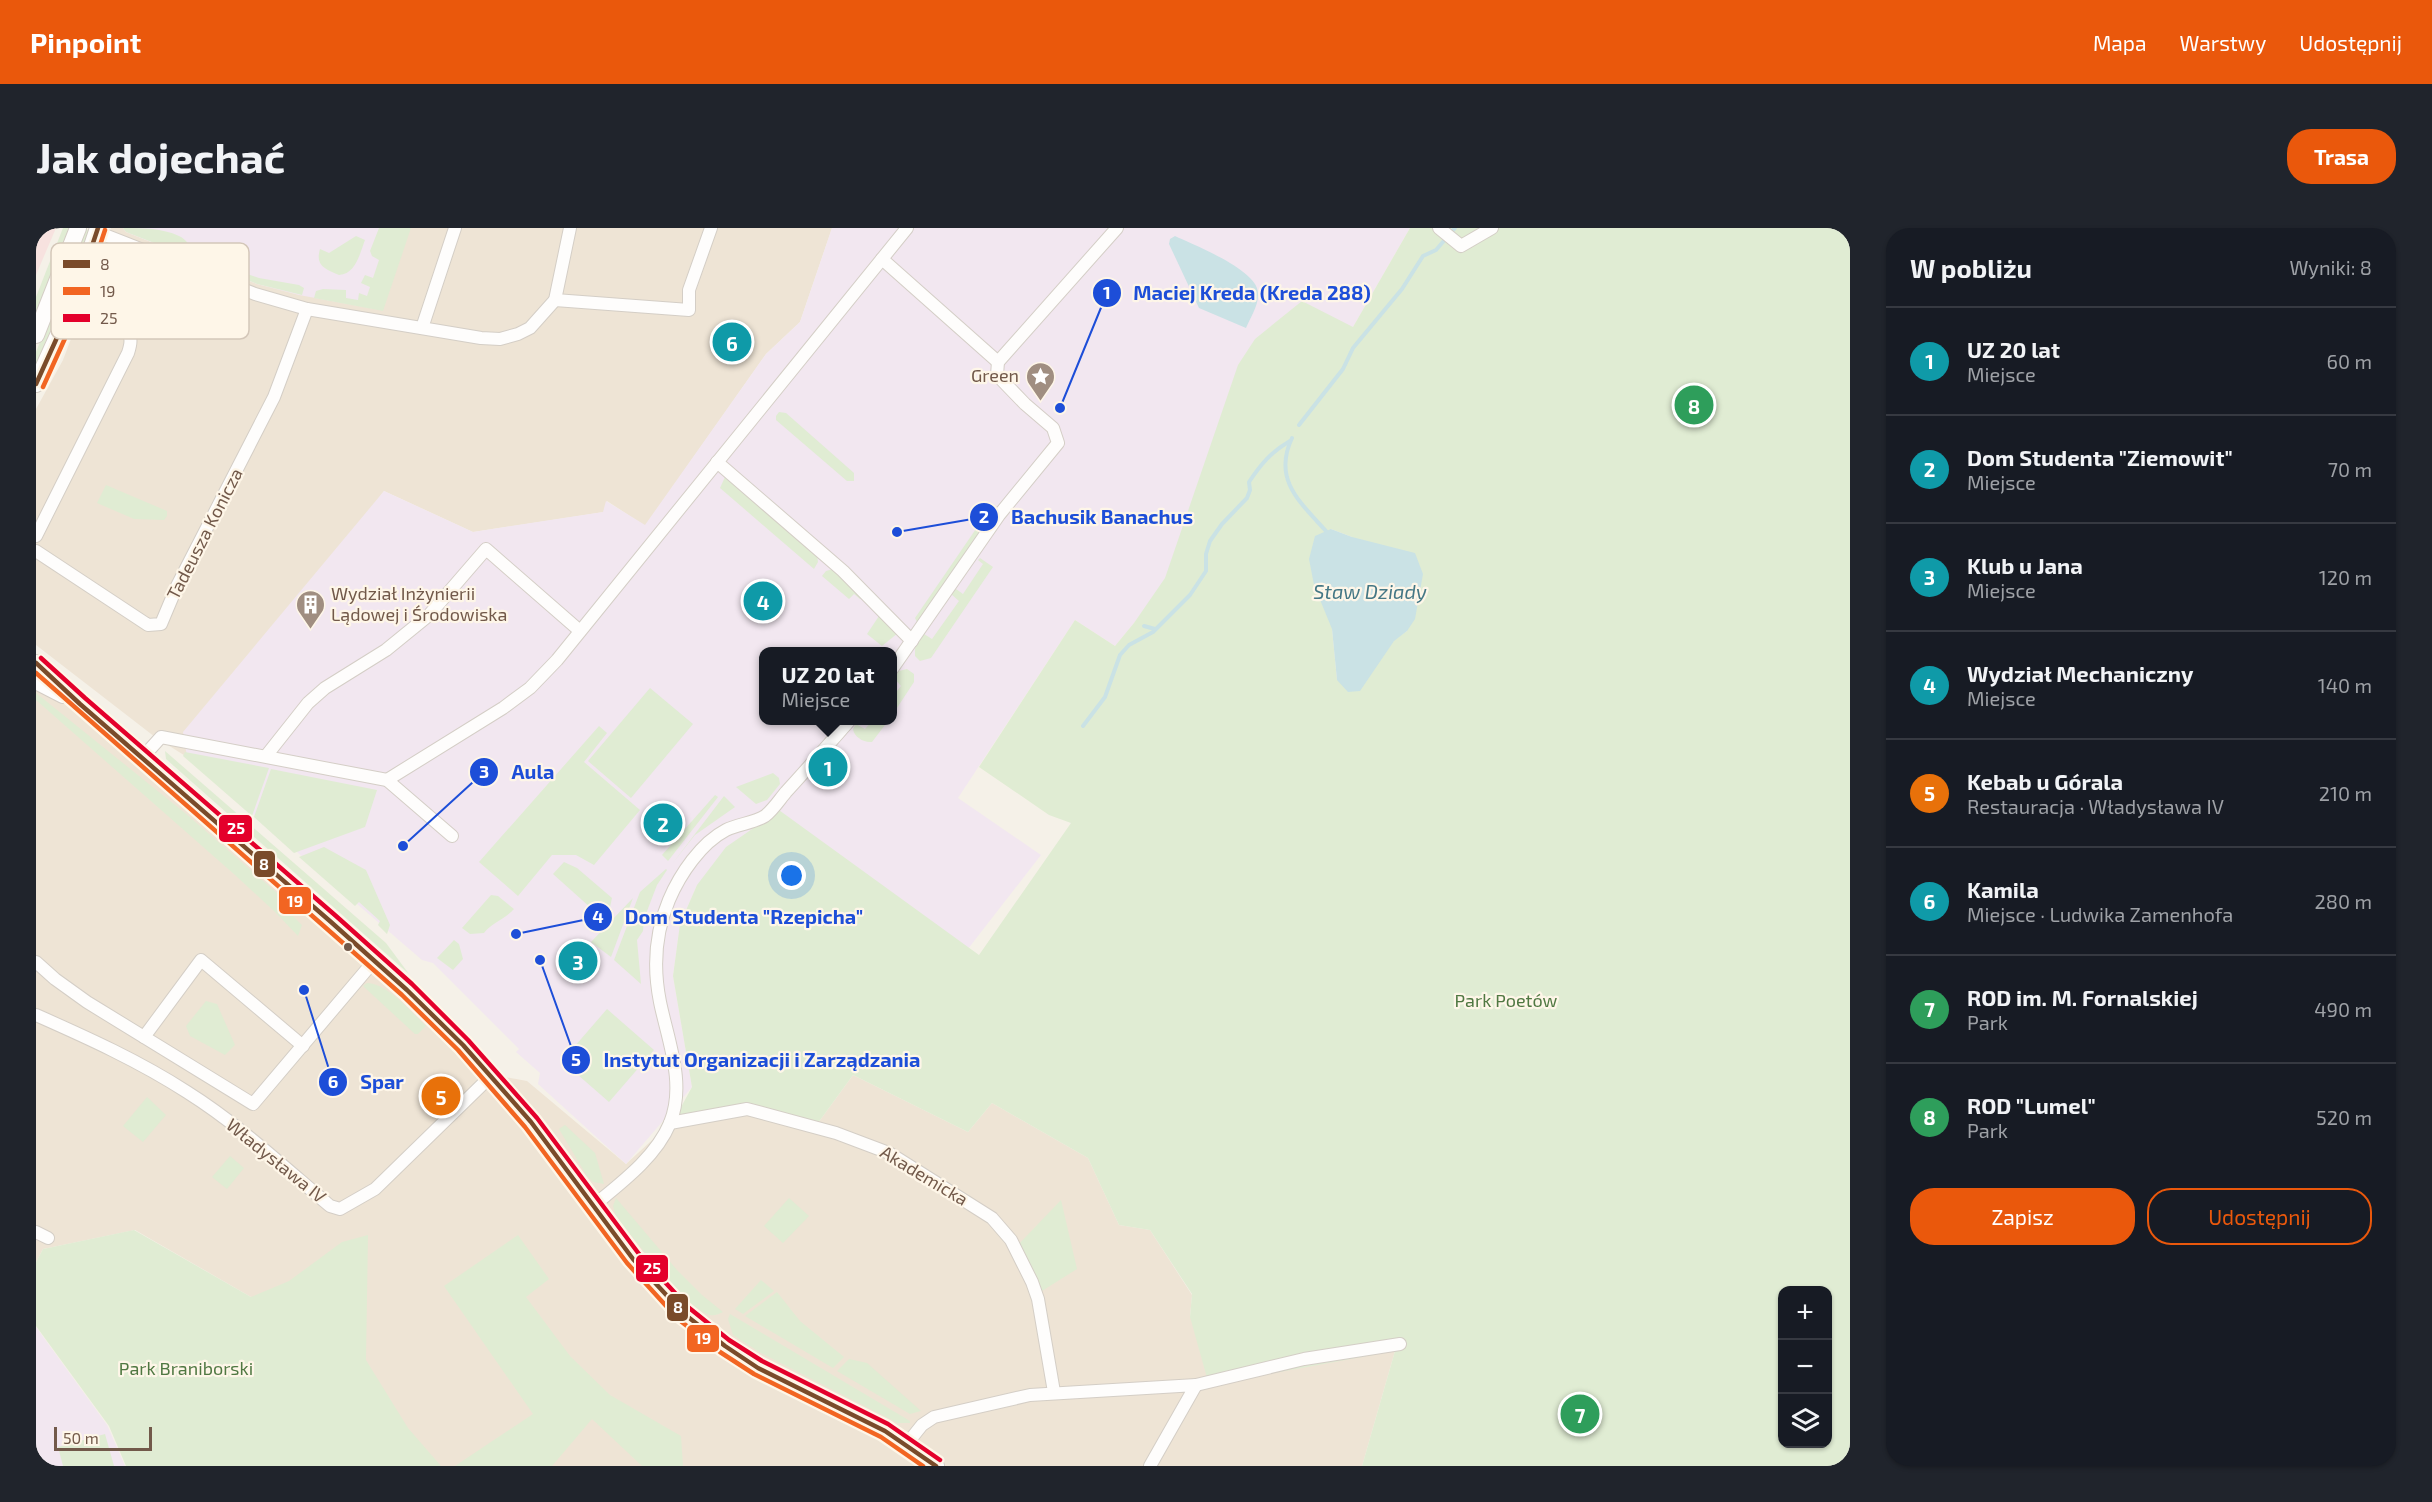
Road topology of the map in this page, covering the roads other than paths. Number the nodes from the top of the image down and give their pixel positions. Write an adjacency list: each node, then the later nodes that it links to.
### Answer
1 (78, 228): 10 (street)
2 (455, 228): 17 (street)
3 (570, 228): 15 (street)
4 (711, 228): 15 (street)
5 (907, 228): 12 (street)
6 (1117, 228): 21 (street)
7 (1492, 228): 9 (street)
8 (96, 229): 11 (street)
9 (1441, 230)
10 (72, 243)
11 (130, 243)
12 (882, 259): 21 (street); 23 (street)
13 (249, 292): 16 (street)
14 (51, 299): 18 (street)
15 (555, 300): 17 (street)
16 (307, 309): 17 (street); 25 (street, Tadeusza Konicza)
17 (422, 328)
18 (36, 335)
19 (56, 339): 22 (street)
20 (130, 339): 24 (street)
21 (998, 362): 27 (street)
22 (36, 384)
23 (717, 462): 26 (street); 27 (street)
24 (36, 536)
25 (36, 551)
26 (580, 630): 33 (street); 35 (street)
27 (912, 641): 28 (street)
28 (897, 662)
29 (36, 663): 31 (street)
30 (36, 681): 31 (street)
31 (80, 704): 34 (street)
32 (846, 725): 43 (street)
33 (266, 756): 34 (street); 35 (street)
34 (142, 758): 37 (street)
35 (387, 780): 36 (street)
36 (452, 836)
37 (374, 961): 41 (street, Władysława IV); 42 (street)
38 (36, 962): 40 (street, Władysława IV)
39 (36, 1015): 42 (street, Władysława IV)
40 (144, 1037): 41 (street, Władysława IV); 41 (street)
41 (303, 1046)
42 (491, 1076): 44 (street)
43 (670, 1123): 44 (street); 49 (street, Akademicka)
44 (593, 1206): 50 (street)
45 (36, 1232): 46 (street)
46 (48, 1238)
47 (1400, 1344): 48 (street)
48 (1196, 1386): 49 (street); 52 (street)
49 (1054, 1392): 50 (street)
50 (906, 1445): 51 (street)
51 (936, 1466)
52 (1150, 1466)

